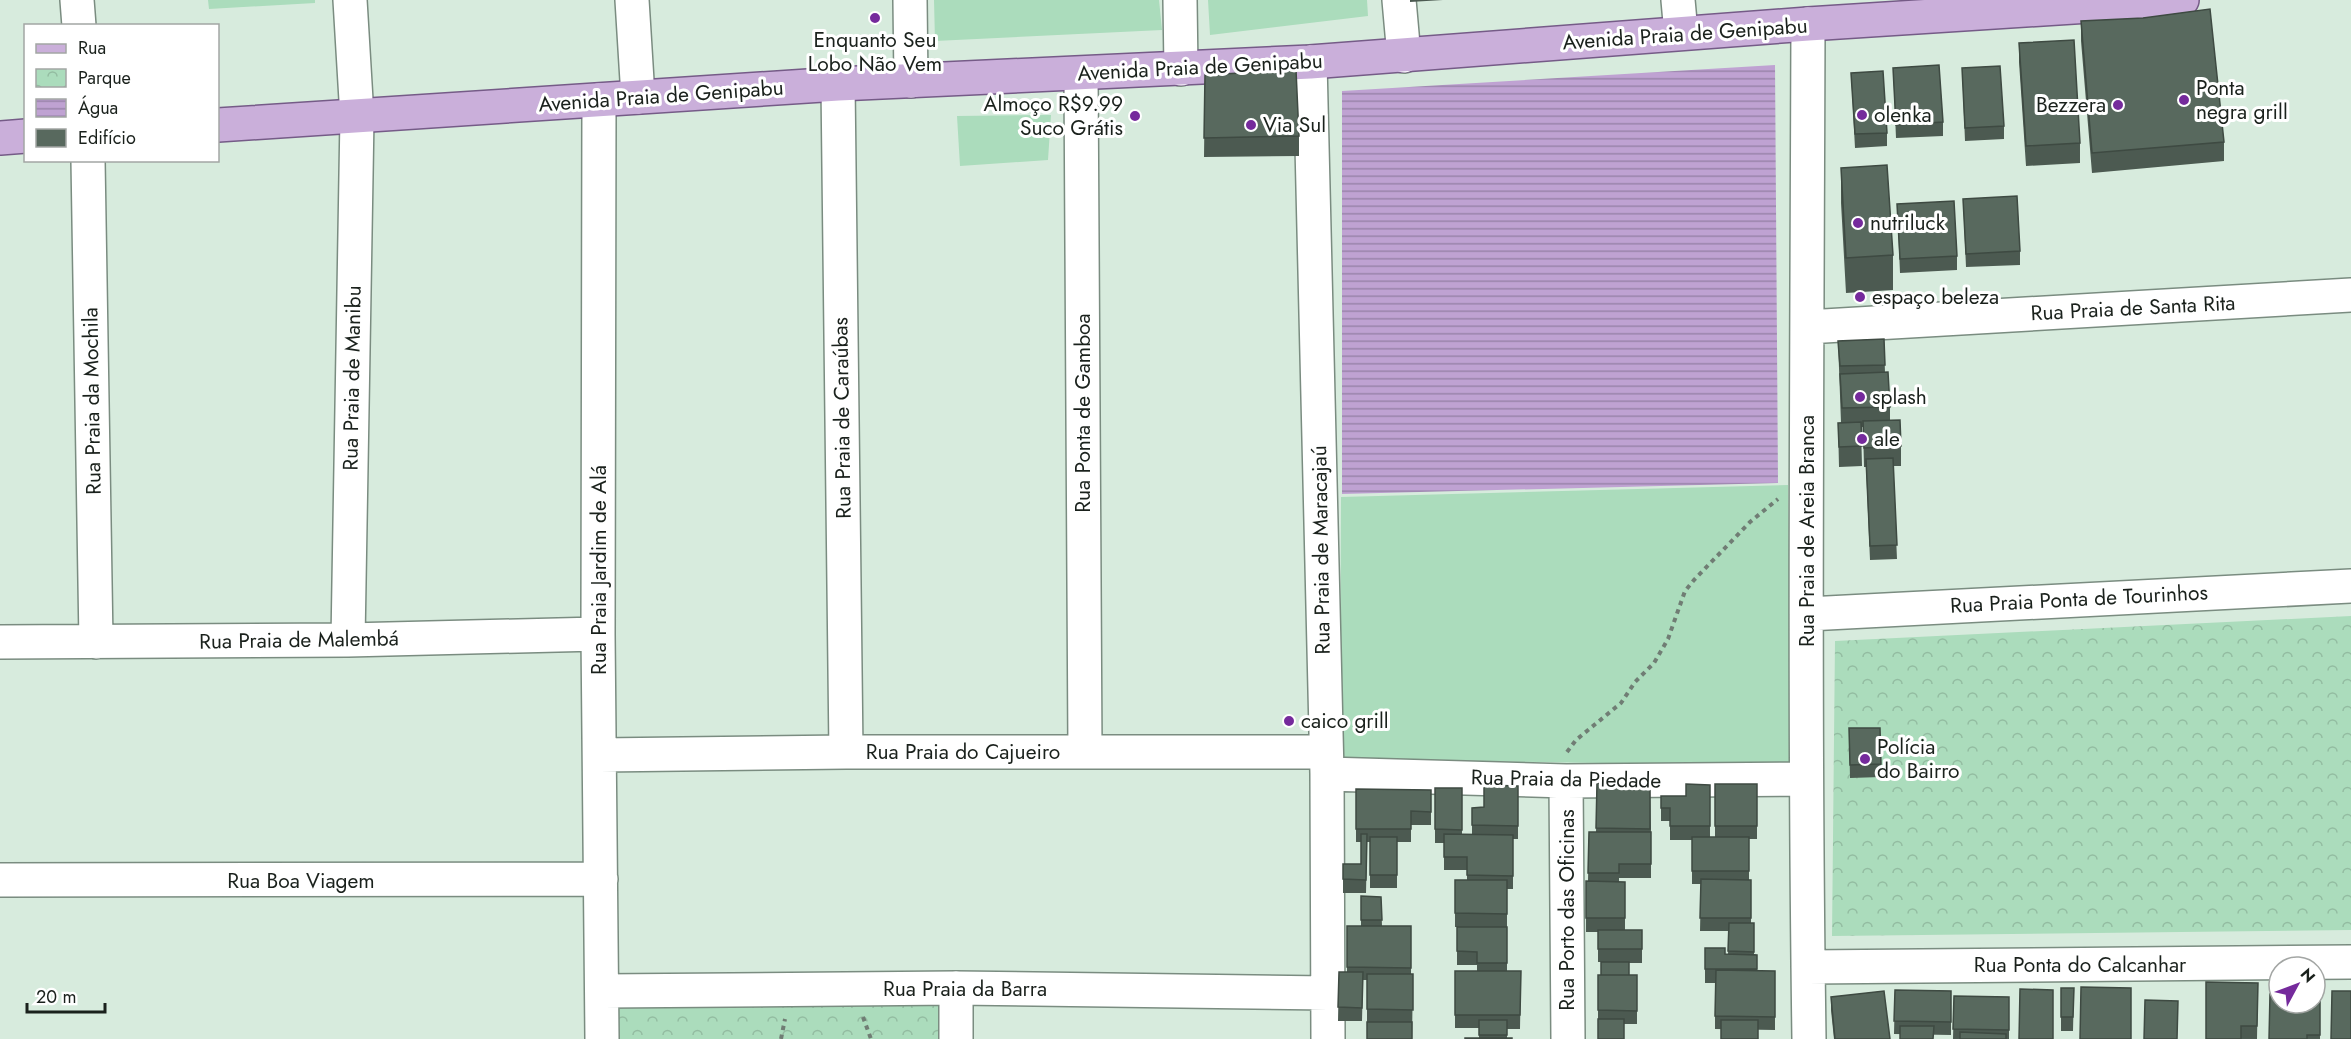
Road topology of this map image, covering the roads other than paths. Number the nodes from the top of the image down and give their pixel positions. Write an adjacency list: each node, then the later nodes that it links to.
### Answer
1 (77, 0): 10 (street)
2 (350, 0): 21 (street, Rua Praia de Manibu)
3 (632, 0): 19 (street)
4 (910, 0): 17 (street)
5 (1180, 0): 15 (street)
6 (1399, 0): 13 (street)
7 (1678, 0): 12 (street)
8 (2182, 0): 9 (main road, Avenida Praia de Genipabu)
9 (1945, 8): 11 (main road, Avenida Praia de Genipabu)
10 (79, 24)
11 (1808, 24): 12 (main road, Avenida Praia de Genipabu); 27 (street, Rua Praia de Areia Branca)
12 (1681, 33): 13 (main road, Avenida Praia de Genipabu)
13 (1404, 56): 14 (main road, Avenida Praia de Genipabu)
14 (1310, 62): 15 (main road, Avenida Praia de Genipabu); 37 (street, Rua Praia de Maracajaú)
15 (1181, 69): 16 (main road, Avenida Praia de Genipabu)
16 (1081, 74): 17 (main road, Avenida Praia de Genipabu); 34 (street, Rua Ponta de Gamboa)
17 (911, 81): 18 (main road, Avenida Praia de Genipabu)
18 (838, 84): 19 (main road, Avenida Praia de Genipabu); 35 (street, Rua Praia de Caraúbas)
19 (638, 97): 20 (main road, Avenida Praia de Genipabu)
20 (599, 100): 21 (main road, Avenida Praia de Genipabu); 30 (street, Rua Praia Jardim de Alá)
21 (357, 117): 22 (main road, Avenida Praia de Genipabu); 31 (street, Rua Praia de Manibu)
22 (219, 125)
23 (24, 136): 24 (main road)
24 (0, 138)
25 (88, 162): 33 (street, Rua Praia da Mochila)
26 (2351, 295): 27 (street, Rua Praia de Santa Rita)
27 (1807, 327): 29 (street, Rua Praia de Areia Branca)
28 (2351, 586): 29 (street, Rua Praia Ponta de Tourinhos)
29 (1808, 614): 39 (street, Rua Praia de Areia Branca)
30 (598, 634): 31 (street, Rua Praia de Malembá); 36 (street, Rua Praia Jardim de Alá)
31 (348, 640): 33 (street, Rua Praia de Malembá)
32 (0, 642): 33 (street, Rua Praia de Malembá)
33 (96, 642)
34 (1085, 751): 35 (street, Rua Praia do Cajueiro); 37 (street, Rua Praia do Cajueiro)
35 (846, 752): 36 (street, Rua Praia do Cajueiro)
36 (600, 755): 40 (street, Rua Praia Jardim de Alá)
37 (1326, 763): 38 (street, Rua Praia da Piedade); 46 (street, Rua Praia de Maracajaú)
38 (1567, 767): 39 (street, Rua Praia da Piedade); 50 (street, Rua Porto das Oficinas)
39 (1806, 779): 43 (street, Rua Praia de Areia Branca)
40 (601, 879): 41 (street, Rua Boa Viagem); 45 (street, Rua Praia Jardim de Alá)
41 (0, 880)
42 (2351, 962): 43 (street, Rua Ponta do Calcanhar)
43 (1808, 967): 51 (street, Rua Praia de Areia Branca)
44 (956, 988): 45 (street, Rua Praia da Barra); 46 (street, Rua Praia da Barra); 48 (street)
45 (603, 991): 47 (street, Rua Praia Jardim de Alá)
46 (1328, 993): 49 (street, Rua Praia de Maracajaú)
47 (602, 1039)
48 (956, 1039)
49 (1328, 1039)
50 (1568, 1039)
51 (1809, 1039)

